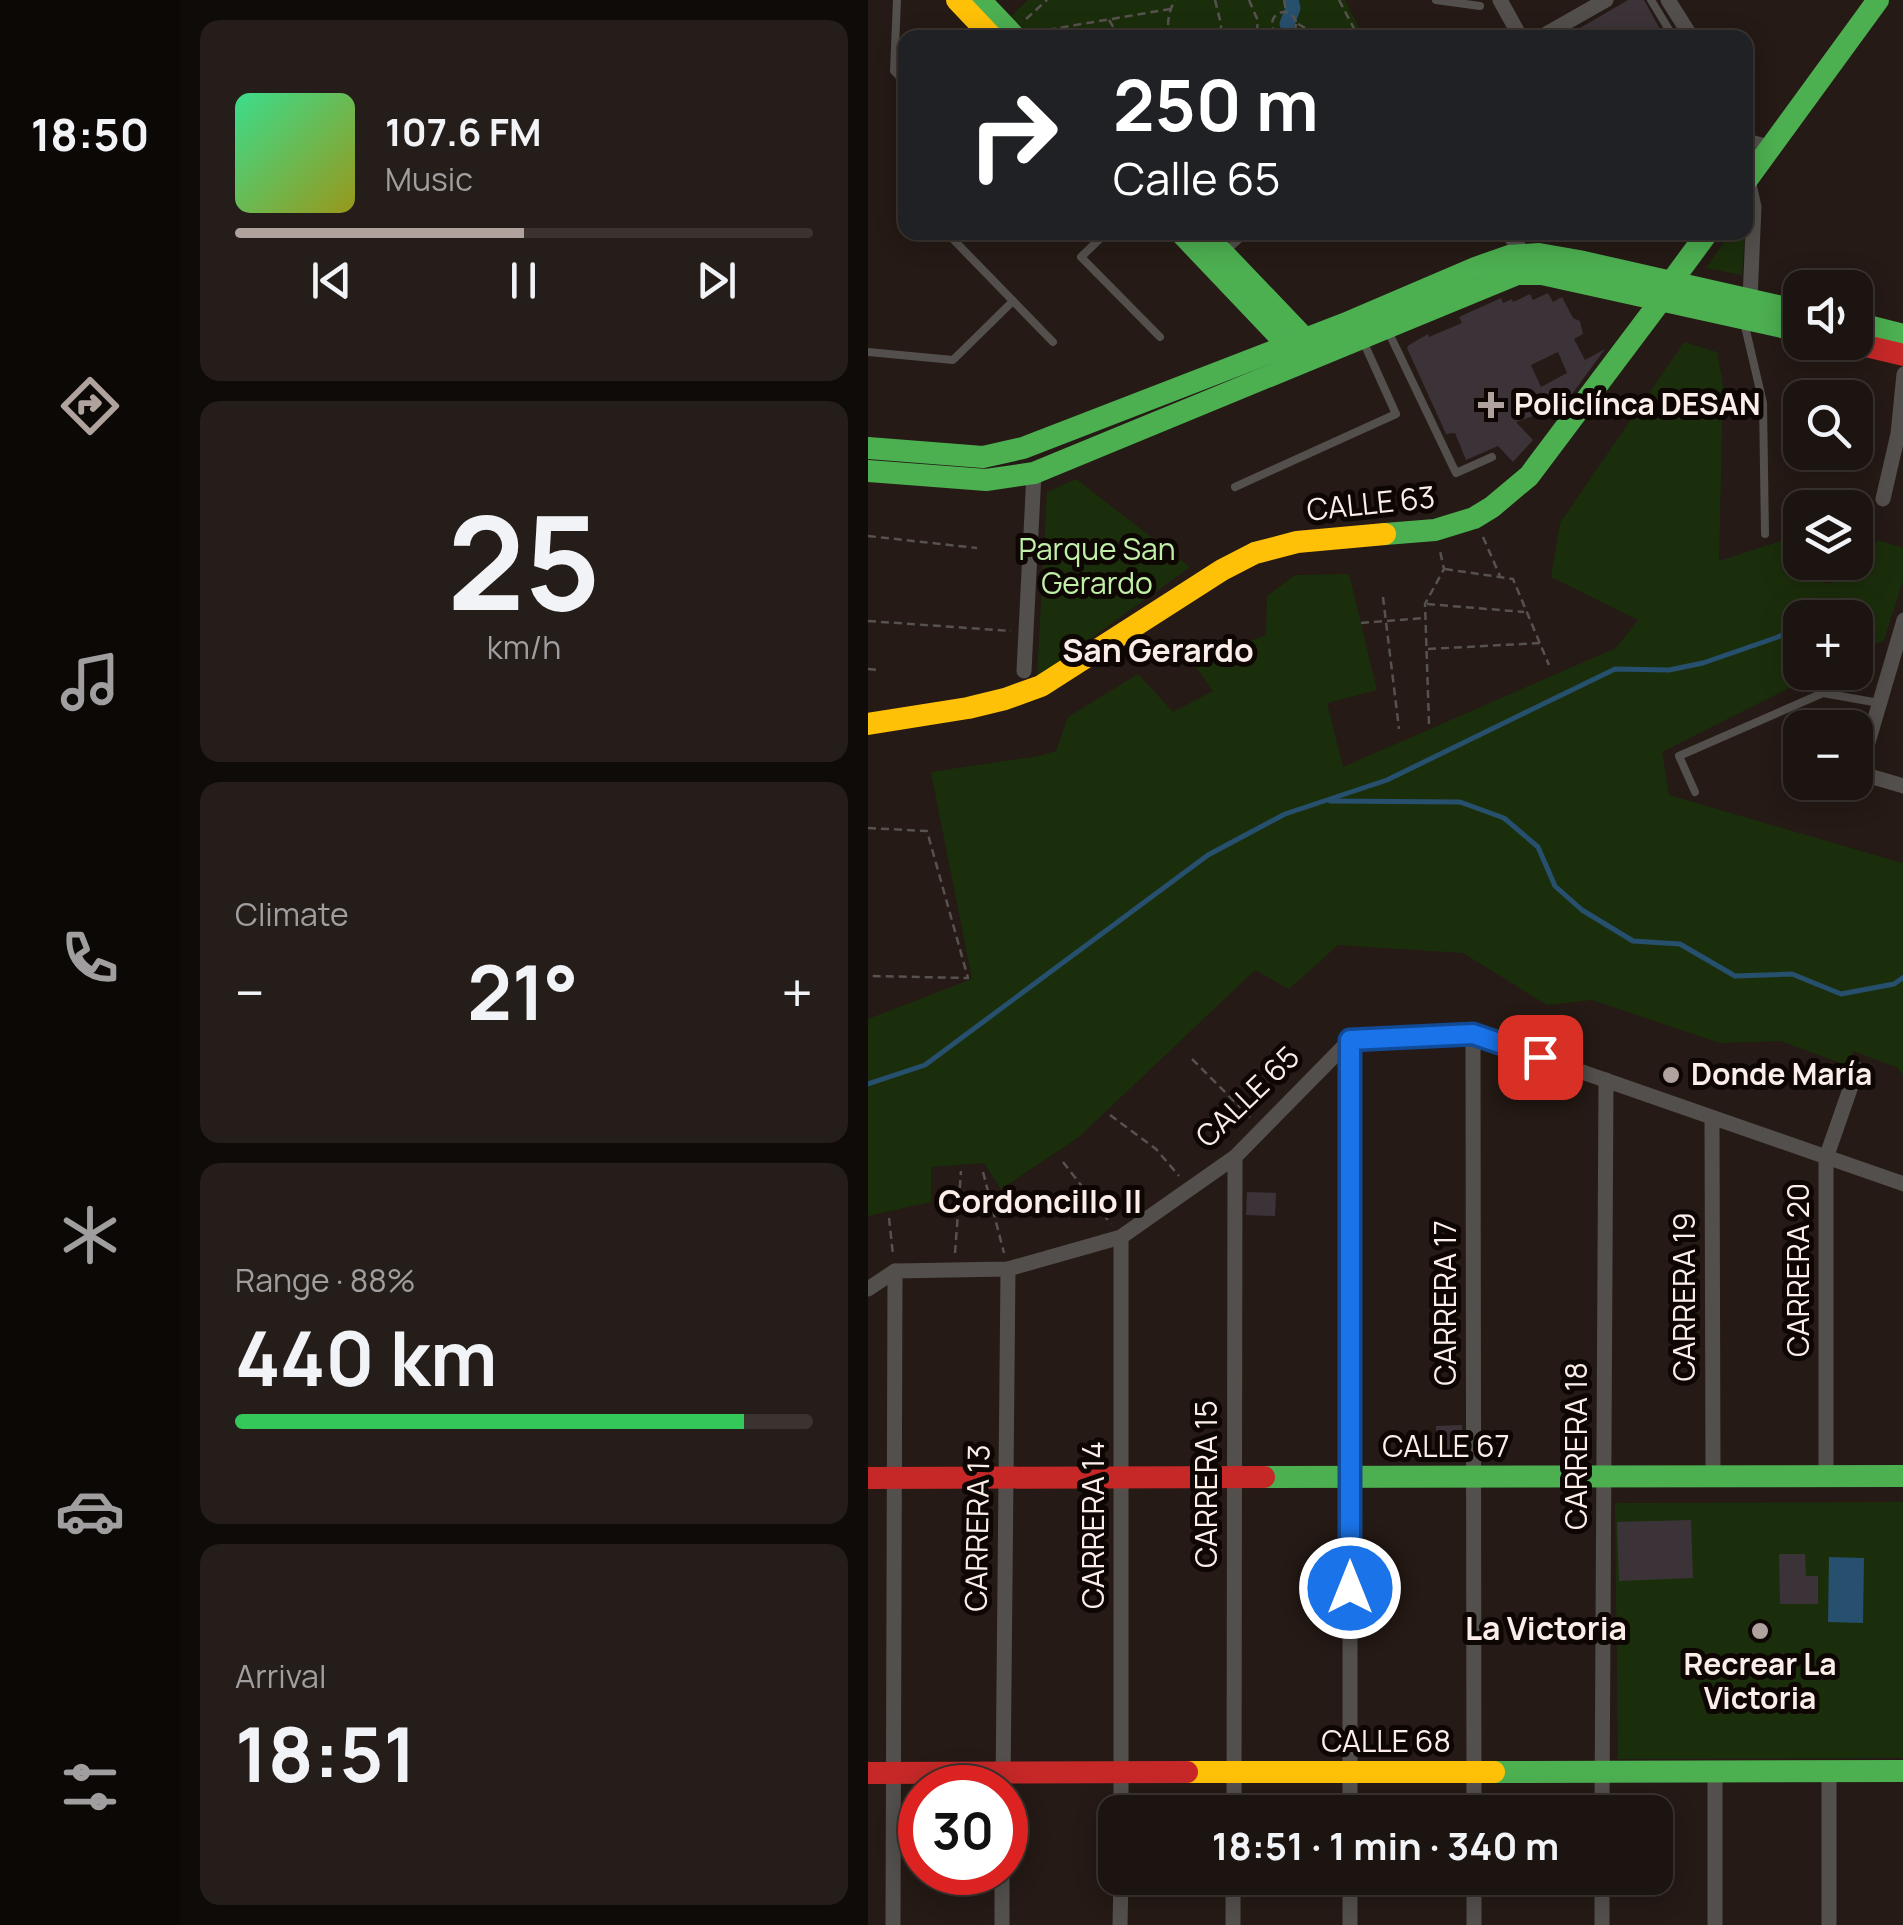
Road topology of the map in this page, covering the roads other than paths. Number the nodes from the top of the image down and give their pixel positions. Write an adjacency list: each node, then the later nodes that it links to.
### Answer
1 (896, 0): 17 (lane)
2 (957, 0): 11 (street)
3 (980, 0): 12 (street)
4 (1436, 0): 10 (lane)
5 (1500, 0): 13 (street)
6 (1606, 0): 14 (street)
7 (1651, 0): 15 (lane)
8 (1668, 0): 16 (street)
9 (1878, 0): 19 (street)
10 (1480, 6)
11 (1000, 30)
12 (1004, 30)
13 (1517, 30)
14 (1553, 30)
15 (1669, 30)
16 (1687, 30)
17 (898, 75)
18 (1753, 143): 19 (street)
19 (1770, 147): 20 (street)
20 (1753, 168)
21 (954, 240): 30 (lane)
22 (1099, 240): 38 (lane)
23 (1204, 240): 33 (street)
24 (1204, 240): 42 (street)
25 (1513, 240): 28 (street)
26 (1702, 240): 29 (street, CALLE 63)
27 (1752, 240): 31 (street)
28 (1524, 254): 29 (street); 42 (street)
29 (1667, 290): 31 (street); 35 (street); 56 (street, CALLE 63)
30 (1013, 301): 40 (lane); 43 (lane)
31 (1747, 308): 32 (street); 34 (street); 53 (lane)
32 (1783, 309)
33 (1255, 310): 42 (street); 45 (street)
34 (1783, 324)
35 (1386, 326): 39 (street); 48 (lane)
36 (1873, 328): 37 (street)
37 (1904, 335)
38 (1160, 336)
39 (1361, 337): 42 (street); 51 (lane)
40 (1053, 342)
41 (1873, 348): 44 (street)
42 (1304, 350): 45 (street); 50 (street)
43 (868, 352)
44 (1904, 355)
45 (1243, 362): 47 (street)
46 (1904, 374): 52 (street)
47 (868, 448)
48 (1492, 457)
49 (868, 470): 50 (street)
50 (1034, 473): 56 (street)
51 (1235, 487)
52 (1883, 499)
53 (1765, 534)
54 (1904, 620): 55 (street)
55 (1895, 679): 57 (street)
56 (1024, 682): 58 (street)
57 (1880, 704): 59 (street); 60 (lane)
58 (868, 724)
59 (1904, 786)
60 (1695, 792)
61 (1473, 1034): 62 (street); 64 (street); 79 (street, CARRERA 17)
62 (1350, 1040): 66 (street, CALLE 65); 78 (street)
63 (1858, 1069): 67 (street, CARRERA 20)
64 (1606, 1080): 65 (street); 73 (street, CARRERA 18)
65 (1712, 1118): 67 (street); 74 (street, CARRERA 19)
66 (1235, 1156): 69 (street, CALLE 65); 77 (street, CARRERA 15)
67 (1826, 1158): 68 (street); 75 (street, CARRERA 20)
68 (1904, 1184)
69 (1120, 1237): 70 (street, CALLE 65); 83 (street, CARRERA 14)
70 (1008, 1269): 71 (street, CALLE 65); 82 (street, CARRERA 13)
71 (895, 1271): 72 (street); 81 (street)
72 (868, 1289)
73 (1604, 1476): 74 (street, CALLE 67); 79 (street, CALLE 67); 85 (street, CARRERA 18)
74 (1713, 1476): 75 (street, CALLE 67)
75 (1826, 1476): 76 (street, CALLE 67)
76 (1904, 1476)
77 (1235, 1477): 78 (street, CALLE 67); 83 (street, CALLE 67); 93 (street, CARRERA 15)
78 (1350, 1477): 79 (street, CALLE 67); 94 (street)
79 (1474, 1477): 95 (street, CARRERA 17)
80 (868, 1478): 81 (street, CALLE 67)
81 (894, 1478): 82 (street, CALLE 67); 90 (street)
82 (1006, 1478): 83 (street, CALLE 67); 84 (street, CARRERA 13)
83 (1121, 1478): 92 (street, CARRERA 14)
84 (1004, 1765)
85 (1602, 1771): 86 (street, CALLE 68); 95 (street, CALLE 68); 101 (street, CARRERA 18)
86 (1715, 1771): 87 (street, CALLE 68); 115 (street)
87 (1829, 1771): 88 (street, CALLE 68); 116 (street)
88 (1904, 1771)
89 (868, 1772): 90 (street, CALLE 68)
90 (894, 1772): 91 (street, CALLE 68); 108 (street)
91 (898, 1772)
92 (1122, 1772): 93 (street, CALLE 68); 96 (street, CALLE 68); 97 (street, CARRERA 14)
93 (1234, 1772): 94 (street, CALLE 68); 98 (street, CARRERA 15)
94 (1350, 1772): 95 (street, CALLE 68); 99 (street)
95 (1474, 1772): 100 (street, CARRERA 17)
96 (1028, 1778)
97 (1121, 1795)
98 (1234, 1795)
99 (1350, 1795)
100 (1474, 1795)
101 (1602, 1795)
102 (1002, 1895): 109 (street)
103 (1121, 1895): 110 (street)
104 (1233, 1895): 111 (street)
105 (1350, 1895): 112 (street)
106 (1474, 1895): 113 (street)
107 (1602, 1895): 114 (street)
108 (894, 1925)
109 (1002, 1925)
110 (1120, 1925)
111 (1233, 1925)
112 (1350, 1925)
113 (1474, 1925)
114 (1602, 1925)
115 (1716, 1925)
116 (1829, 1925)

